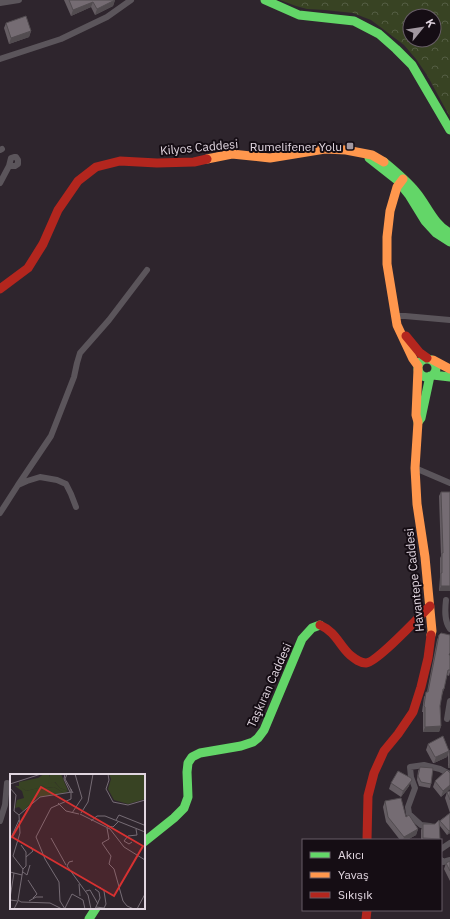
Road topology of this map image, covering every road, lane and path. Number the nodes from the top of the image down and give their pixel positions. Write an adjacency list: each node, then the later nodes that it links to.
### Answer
1 (19, 0): 4 (street)
2 (131, 0): 5 (street)
3 (265, 0): 6 (street)
4 (0, 3)
5 (0, 59)
6 (450, 130)
7 (9, 166): 9 (street)
8 (401, 181): 10 (street, Kilyos Caddesi); 11 (street, Kilyos Caddesi); 13 (street, Kilyos Caddesi); 14 (street)
9 (0, 183)
10 (450, 233)
11 (450, 242)
12 (147, 270): 25 (street)
13 (0, 289)
14 (396, 316): 15 (street); 16 (street)
15 (450, 320)
16 (400, 331): 17 (street); 18 (street)
17 (430, 359): 18 (street); 19 (street); 20 (street)
18 (418, 367): 20 (street); 22 (street, Havantepe Caddesi)
19 (450, 369)
20 (432, 375): 21 (street); 22 (street, Havantepe Caddesi)
21 (450, 377)
22 (418, 422): 23 (street, Havantepe Caddesi)
23 (415, 468): 24 (street); 29 (street, Havantepe Caddesi)
24 (450, 483)
25 (18, 485): 26 (street); 27 (street)
26 (76, 507)
27 (0, 513)
28 (446, 600): 30 (street)
29 (430, 606): 37 (street, Havantepe Caddesi); 38 (street, Taşkıran Caddesi)
30 (450, 629)
31 (450, 701): 32 (street)
32 (447, 719)
33 (450, 774): 36 (street)
34 (8, 783): 35 (street)
35 (0, 821)
36 (431, 826)
37 (368, 839)
38 (145, 841)
39 (95, 909): 40 (street)
40 (89, 919)

